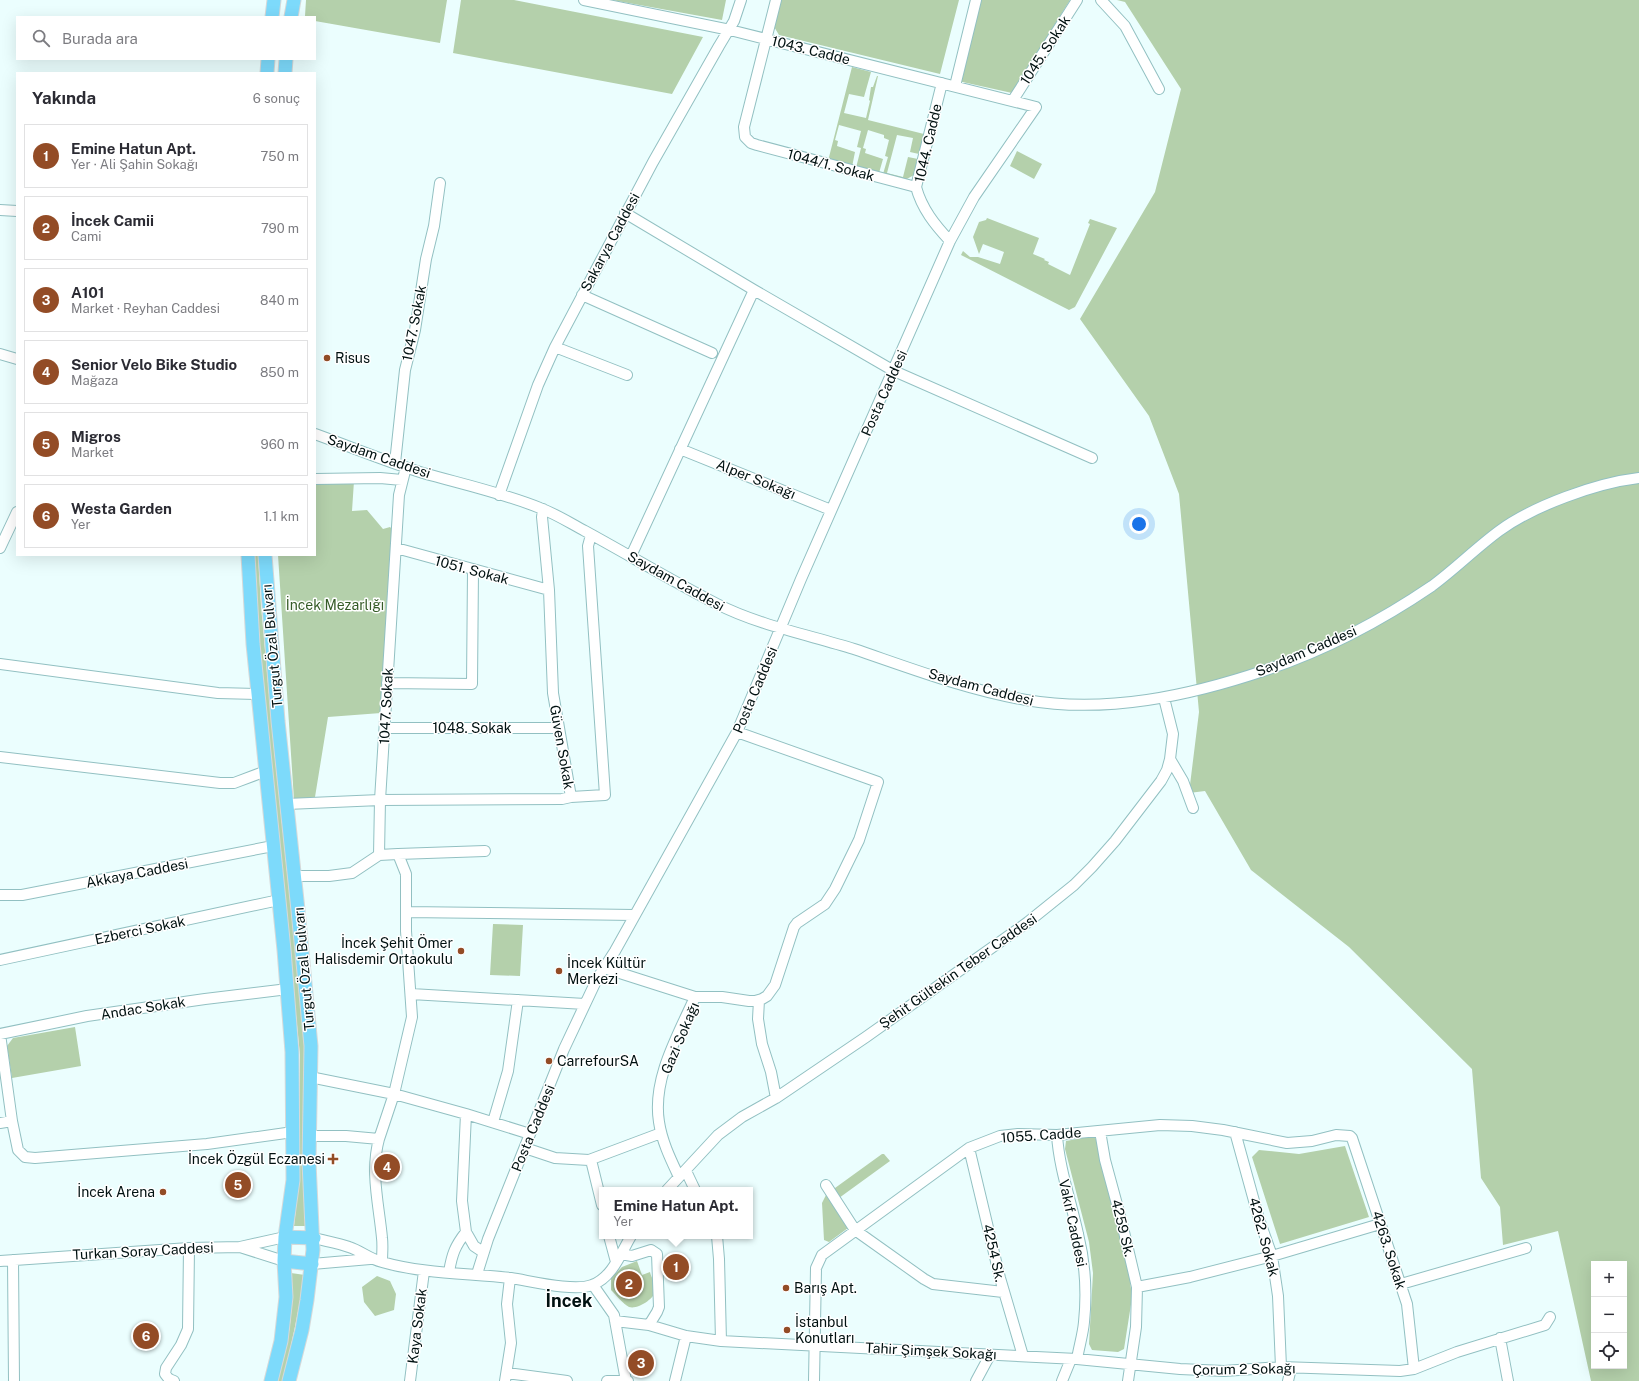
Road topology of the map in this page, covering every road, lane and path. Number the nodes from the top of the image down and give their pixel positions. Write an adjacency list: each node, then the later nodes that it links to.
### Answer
1 (274, 0): 9 (main road)
2 (294, 0): 10 (main road)
3 (584, 0): 11 (street, 1043. Cadde)
4 (741, 0): 11 (street, Sakarya Caddesi)
5 (776, 0): 12 (street)
6 (976, 0): 18 (street)
7 (1077, 0): 20 (street, 1045. Sokak)
8 (1101, 0): 19 (street)
9 (272, 16)
10 (292, 16)
11 (730, 30): 12 (street, 1043. Cadde); 26 (street, Sakarya Caddesi)
12 (767, 39): 17 (street, 1043. Cadde); 23 (street, 1044/1. Sokak)
13 (268, 60): 15 (main road)
14 (286, 60): 16 (main road)
15 (267, 72)
16 (285, 72)
17 (942, 83): 18 (street, 1043. Cadde); 23 (street, 1044. Cadde)
18 (955, 86): 20 (street, 1043. Cadde)
19 (1159, 89)
20 (1013, 100): 21 (street, 1043. Cadde)
21 (1036, 107): 27 (street, Posta Caddesi)
22 (440, 183): 39 (street, 1047. Sokak)
23 (916, 187): 27 (street, 1044. Cadde)
24 (0, 210): 25 (street)
25 (16, 211)
26 (625, 213): 28 (street); 29 (street, Sakarya Caddesi)
27 (950, 241): 34 (street, Posta Caddesi)
28 (754, 290): 34 (street); 37 (street)
29 (582, 295): 30 (street, Sakarya Caddesi); 31 (street)
30 (555, 347): 35 (street); 44 (street, Sakarya Caddesi)
31 (712, 353)
32 (0, 354): 33 (street)
33 (16, 359)
34 (894, 371): 38 (street); 46 (street, Posta Caddesi)
35 (628, 374)
36 (316, 434): 39 (street, Saydam Caddesi)
37 (680, 449): 46 (street, Alper Sokağı); 53 (street)
38 (1092, 458)
39 (395, 464): 40 (street, Saydam Caddesi)
40 (406, 467): 43 (street, 1047. Sokak); 44 (street, Saydam Caddesi)
41 (316, 478): 43 (street, Saydam Caddesi)
42 (1639, 478): 60 (street, Saydam Caddesi)
43 (402, 480): 50 (street, 1047. Sokak)
44 (500, 495): 45 (street, Saydam Caddesi)
45 (544, 509): 48 (street, Saydam Caddesi); 55 (street, Güven Sokak)
46 (831, 510): 56 (street, Posta Caddesi)
47 (16, 514): 49 (street)
48 (591, 534): 53 (street, Saydam Caddesi); 67 (street)
49 (1, 543)
50 (396, 548): 54 (street, 1051. Sokak); 58 (street, 1047. Sokak)
51 (248, 556): 59 (main road, Turgut Özal Bulvarı)
52 (265, 556): 69 (main road, Turgut Özal Bulvarı)
53 (631, 556): 56 (street, Saydam Caddesi)
54 (473, 570): 55 (street, 1051. Sokak); 58 (street)
55 (549, 590): 62 (street, Güven Sokak)
56 (782, 627): 60 (street, Saydam Caddesi); 63 (street, Posta Caddesi)
57 (0, 664): 59 (street)
58 (387, 683): 61 (street, 1047. Sokak)
59 (258, 694): 66 (main road, Turgut Özal Bulvarı)
60 (1164, 698): 65 (street, Şehit Gültekin Teber Caddesi)
61 (385, 728): 62 (street, 1048. Sokak); 68 (street, 1047. Sokak)
62 (559, 728): 67 (street, Güven Sokak)
63 (737, 732): 79 (street, Posta Caddesi); 86 (street)
64 (0, 757): 66 (street)
65 (1170, 759): 70 (street); 91 (street, Şehit Gültekin Teber Caddesi)
66 (266, 771): 71 (main road, Turgut Özal Bulvarı)
67 (571, 797): 68 (street, Güven Sokak)
68 (380, 800): 69 (street, Güven Sokak); 74 (street, 1047. Sokak)
69 (287, 804): 75 (main road, Turgut Özal Bulvarı)
70 (1193, 808)
71 (273, 846): 76 (street, Akkaya Caddesi); 77 (main road, Turgut Özal Bulvarı)
72 (485, 852): 73 (street)
73 (398, 854): 74 (street); 78 (street)
74 (379, 855): 75 (street)
75 (295, 876): 89 (main road, Turgut Özal Bulvarı)
76 (0, 895)
77 (279, 900): 80 (street, Ezberci Sokak); 82 (main road, Turgut Özal Bulvarı)
78 (406, 912): 79 (street); 83 (street)
79 (634, 915): 81 (street, Posta Caddesi)
80 (0, 960)
81 (604, 968): 84 (street); 87 (street, Posta Caddesi)
82 (288, 989): 88 (street, Andac Sokak); 97 (main road, Turgut Özal Bulvarı)
83 (411, 994): 85 (street); 90 (street)
84 (695, 997): 86 (street, Gazi Sokağı); 99 (street, Gazi Sokağı)
85 (518, 1000): 87 (street); 94 (street)
86 (759, 1000): 91 (street)
87 (585, 1004): 100 (street, Posta Caddesi)
88 (0, 1034): 93 (street)
89 (310, 1078): 90 (street); 102 (main road, Turgut Özal Bulvarı)
90 (394, 1094): 92 (street); 104 (street)
91 (776, 1098): 108 (street, Şehit Gültekin Teber Caddesi)
92 (466, 1114): 94 (street); 115 (street)
93 (12, 1121): 95 (street); 97 (street)
94 (493, 1122): 100 (street)
95 (0, 1123)
96 (1100, 1131): 98 (street, 1055. Cadde); 101 (street, 1055. Cadde); 139 (street, 4259 Sk.)
97 (293, 1132): 116 (main road, Turgut Özal Bulvarı)
98 (1235, 1132): 103 (street, 1055. Cadde); 125 (street, 4262. Sokak)
99 (661, 1133): 107 (street); 108 (street, Gazi Sokağı)
100 (530, 1134): 105 (street, Posta Caddesi)
101 (1057, 1134): 106 (street, 1055. Cadde); 150 (street, Vakıf Caddesi)
102 (309, 1136): 104 (street); 117 (main road, Turgut Özal Bulvarı)
103 (1350, 1136): 113 (street, 4263. Sokak)
104 (379, 1139): 131 (street)
105 (525, 1148): 107 (street); 124 (street, Posta Caddesi)
106 (969, 1148): 114 (street, 1055. Cadde); 140 (street, 4254 Sk.)
107 (591, 1160): 112 (street)
108 (682, 1174): 110 (street, Şehit Gültekin Teber Caddesi); 111 (street, Gazi Sokağı)
109 (826, 1185): 114 (street)
110 (670, 1187)
111 (693, 1187)
112 (599, 1193)
113 (1380, 1224): 125 (street); 137 (street, 4263. Sokak)
114 (855, 1230): 140 (street); 147 (street, 1055. Cadde)
115 (466, 1232): 124 (street); 134 (street)
116 (286, 1237): 117 (main road); 121 (street); 130 (main road, Turgut Özal Bulvarı)
117 (314, 1238): 127 (street); 132 (main road, Turgut Özal Bulvarı)
118 (610, 1239): 126 (street)
119 (629, 1239): 126 (street)
120 (717, 1239): 146 (street)
121 (240, 1247): 122 (street, Turkan Soray Caddesi); 130 (street, Turkan Soray Caddesi)
122 (189, 1248): 129 (street, Turkan Soray Caddesi); 158 (street)
123 (1526, 1248): 137 (street)
124 (483, 1252): 135 (street, Posta Caddesi)
125 (1272, 1256): 139 (street); 152 (street, 4262. Sokak)
126 (618, 1258): 138 (street); 143 (street)
127 (370, 1259): 131 (street); 132 (street)
128 (0, 1260): 129 (street, Turkan Soray Caddesi)
129 (13, 1260): 157 (street)
130 (284, 1261): 132 (main road); 159 (main road, Turgut Özal Bulvarı)
131 (382, 1262): 133 (street)
132 (312, 1264): 160 (main road, Turgut Özal Bulvarı)
133 (424, 1271): 134 (street); 161 (street, Kaya Sokak)
134 (449, 1272): 135 (street)
135 (477, 1274): 136 (street)
136 (510, 1278): 138 (street); 156 (street)
137 (1401, 1284): 154 (street, 4263. Sokak)
138 (592, 1285): 142 (street)
139 (1137, 1286): 151 (street, 4259 Sk.)
140 (1003, 1292): 149 (street, 4254 Sk.)
141 (1550, 1317): 145 (street, Çorum 2 Sokağı)
142 (615, 1321): 143 (street, Tahir Şimşek Sokağı); 164 (street)
143 (649, 1325): 144 (street, Tahir Şimşek Sokağı)
144 (686, 1336): 146 (street, Tahir Şimşek Sokağı); 165 (street)
145 (1500, 1338): 154 (street, Çorum 2 Sokağı); 171 (street)
146 (721, 1341): 147 (street, Tahir Şimşek Sokağı)
147 (815, 1344): 148 (street, Tahir Şimşek Sokağı); 166 (street, 1055. Cadde)
148 (990, 1355): 149 (street, Tahir Şimşek Sokağı); 167 (street)
149 (1022, 1356): 150 (street, Tahir Şimşek Sokağı)
150 (1074, 1359): 151 (street, Çorum 2 Sokağı); 168 (street, Vakıf Caddesi)
151 (1130, 1364): 155 (street, Çorum 2 Sokağı); 169 (street, 4259 Sk.)
152 (1280, 1368): 153 (street, Çorum 2 Sokağı); 155 (street, Çorum 2 Sokağı)
153 (1291, 1368): 154 (street, Çorum 2 Sokağı); 170 (street)
154 (1414, 1369)
155 (1223, 1376)
156 (506, 1377): 162 (street)
157 (14, 1381)
158 (174, 1381)
159 (271, 1381)
160 (289, 1381)
161 (410, 1381)
162 (567, 1381)
163 (607, 1381): 164 (street)
164 (627, 1381)
165 (675, 1381)
166 (814, 1381)
167 (976, 1381)
168 (1062, 1381)
169 (1128, 1381)
170 (1288, 1381)
171 (1508, 1381)

